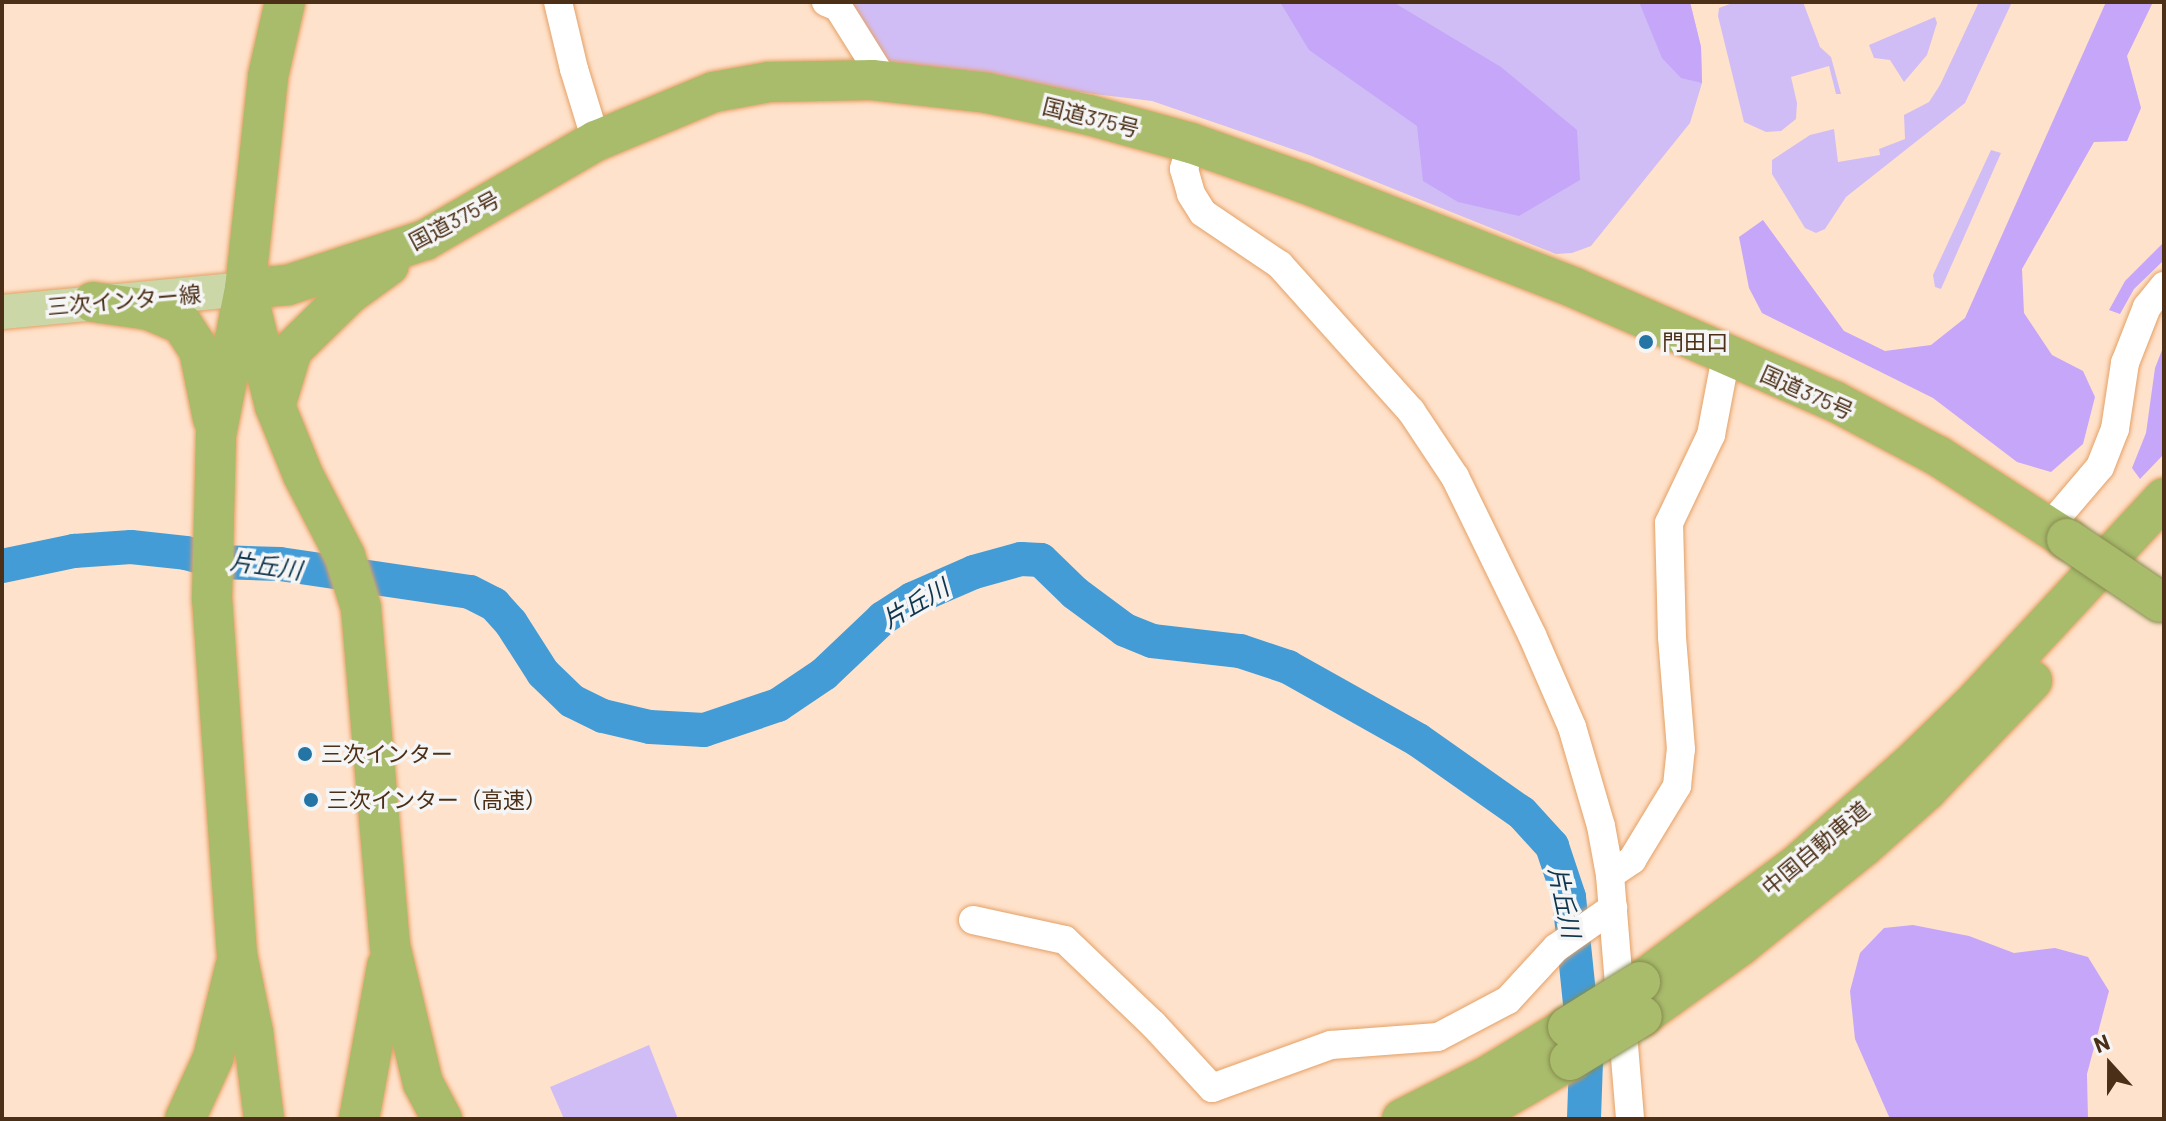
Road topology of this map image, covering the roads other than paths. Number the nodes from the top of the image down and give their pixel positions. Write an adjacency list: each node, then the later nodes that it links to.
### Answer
1 (285, 2): 9 (highway)
2 (558, 2): 5 (street)
3 (826, 2): 4 (street)
4 (885, 82): 5 (highway, 国道375号); 6 (highway, 国道375号)
5 (596, 141): 7 (highway, 国道375号)
6 (1191, 143): 12 (highway, 国道375号); 19 (street)
7 (425, 240): 9 (highway, 国道375号); 13 (highway)
8 (2164, 286): 16 (street)
9 (245, 289): 10 (main road, 三次インター線); 13 (highway); 14 (highway)
10 (93, 302): 11 (main road, 三次インター線); 14 (highway)
11 (2, 312)
12 (1726, 356): 16 (highway, 国道375号); 19 (street)
13 (275, 406): 22 (highway)
14 (216, 435): 23 (highway)
15 (2164, 498): 24 (highway, 中国自動車道)
16 (2057, 534): 18 (highway, 国道375号, bridge)
17 (2164, 536): 24 (highway, 中国自動車道)
18 (2162, 603)
19 (1610, 875): 20 (street)
20 (1613, 908): 21 (street); 32 (street)
21 (973, 920)
22 (390, 946): 28 (highway); 29 (highway)
23 (237, 955): 26 (highway); 27 (highway)
24 (1641, 999): 25 (highway, 中国自動車道, bridge)
25 (1478, 1106): 30 (highway); 31 (highway, 中国自動車道)
26 (185, 1119)
27 (264, 1119)
28 (359, 1119)
29 (442, 1119)
30 (1382, 1119)
31 (1402, 1119)
32 (1630, 1119)

